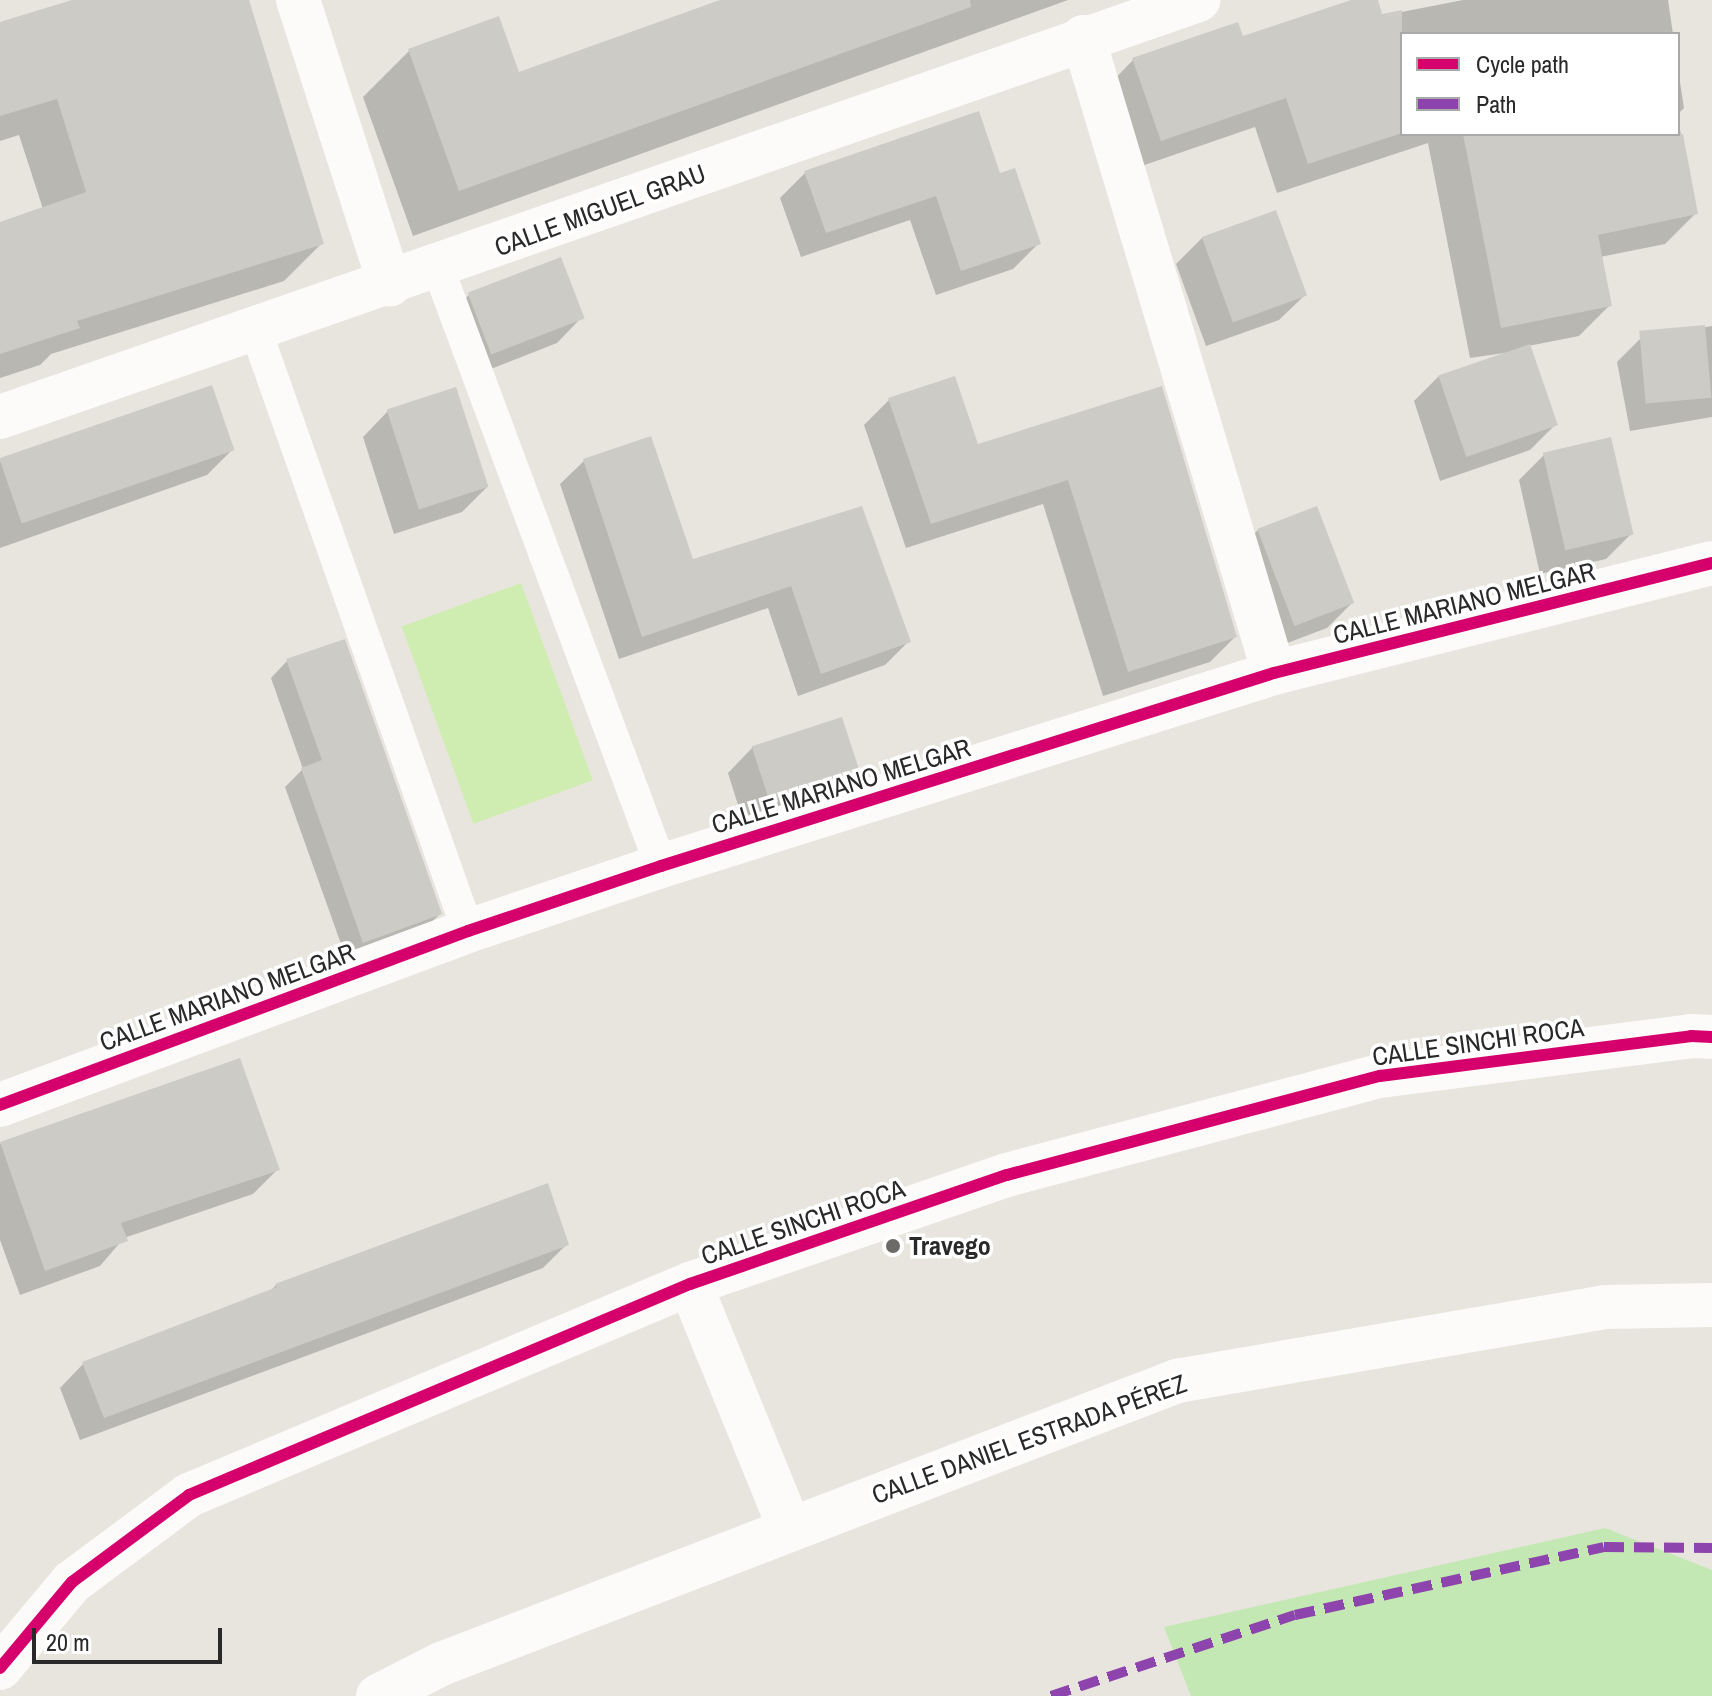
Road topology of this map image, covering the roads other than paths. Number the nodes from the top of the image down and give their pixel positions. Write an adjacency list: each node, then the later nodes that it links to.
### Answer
1 (298, 0): 5 (street)
2 (1198, 0): 3 (street, CALLE MIGUEL GRAU)
3 (1083, 37): 4 (street, CALLE MIGUEL GRAU); 9 (street)
4 (438, 268): 5 (street, CALLE MIGUEL GRAU); 10 (lane)
5 (390, 285): 6 (street, CALLE MIGUEL GRAU)
6 (256, 331): 7 (street, CALLE MIGUEL GRAU); 11 (lane)
7 (0, 417)
8 (1712, 563): 9 (street, CALLE MARIANO MELGAR)
9 (1274, 673): 10 (street, CALLE MARIANO MELGAR)
10 (661, 866): 11 (street, CALLE MARIANO MELGAR)
11 (468, 931): 13 (street, CALLE MARIANO MELGAR)
12 (1712, 1037): 14 (street, CALLE SINCHI ROCA)
13 (0, 1105)
14 (690, 1284): 16 (street); 17 (street, CALLE SINCHI ROCA)
15 (1712, 1305): 16 (street, CALLE DANIEL ESTRADA PÉREZ)
16 (789, 1526): 18 (street, CALLE DANIEL ESTRADA PÉREZ)
17 (0, 1668)
18 (378, 1696)

